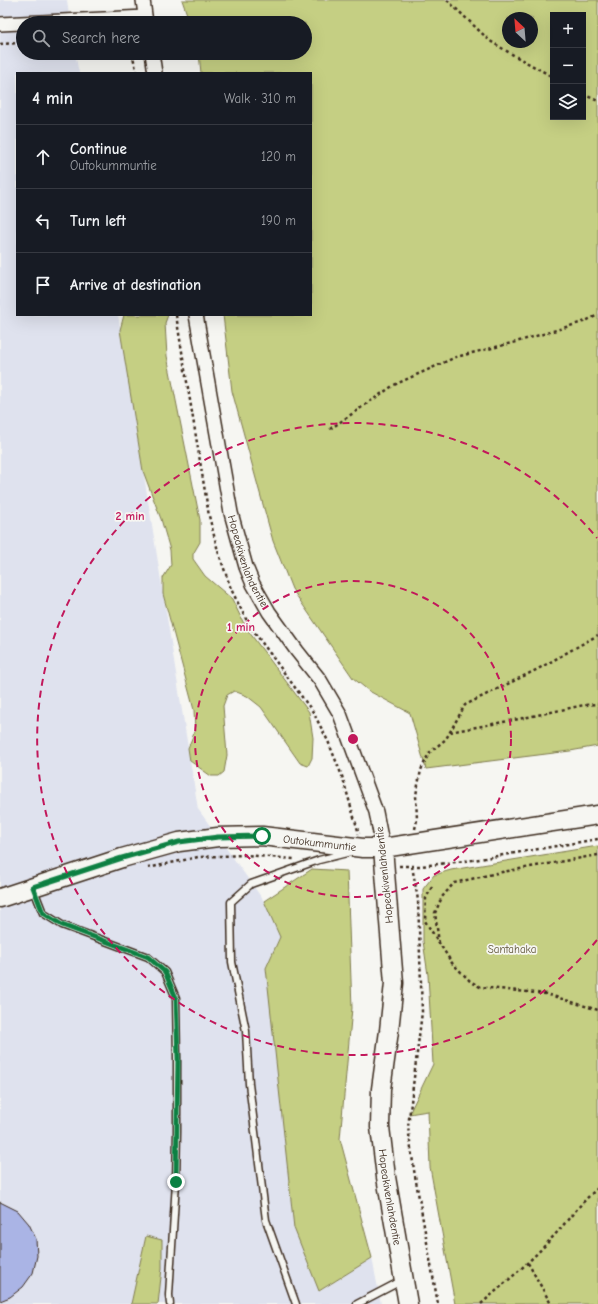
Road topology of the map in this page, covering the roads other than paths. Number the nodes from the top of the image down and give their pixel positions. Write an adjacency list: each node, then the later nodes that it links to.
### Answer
1 (143, 0): 2 (street)
2 (145, 16)
3 (0, 24): 4 (street)
4 (16, 24)
5 (153, 60): 6 (street)
6 (155, 72)
7 (196, 316): 10 (street, Hopeakivenlahdentie)
8 (598, 815): 10 (street, Outokummuntie)
9 (363, 848): 10 (street, Outokummuntie); 11 (street, Outokummuntie); 15 (lane)
10 (384, 857): 13 (street, Hopeakivenlahdentie)
11 (33, 887): 12 (street, Outokummuntie); 14 (lane)
12 (0, 898)
13 (404, 1280): 16 (lane); 17 (street, Hopeakivenlahdentie)
14 (170, 1304)
15 (296, 1304)
16 (357, 1304)
17 (408, 1304)

